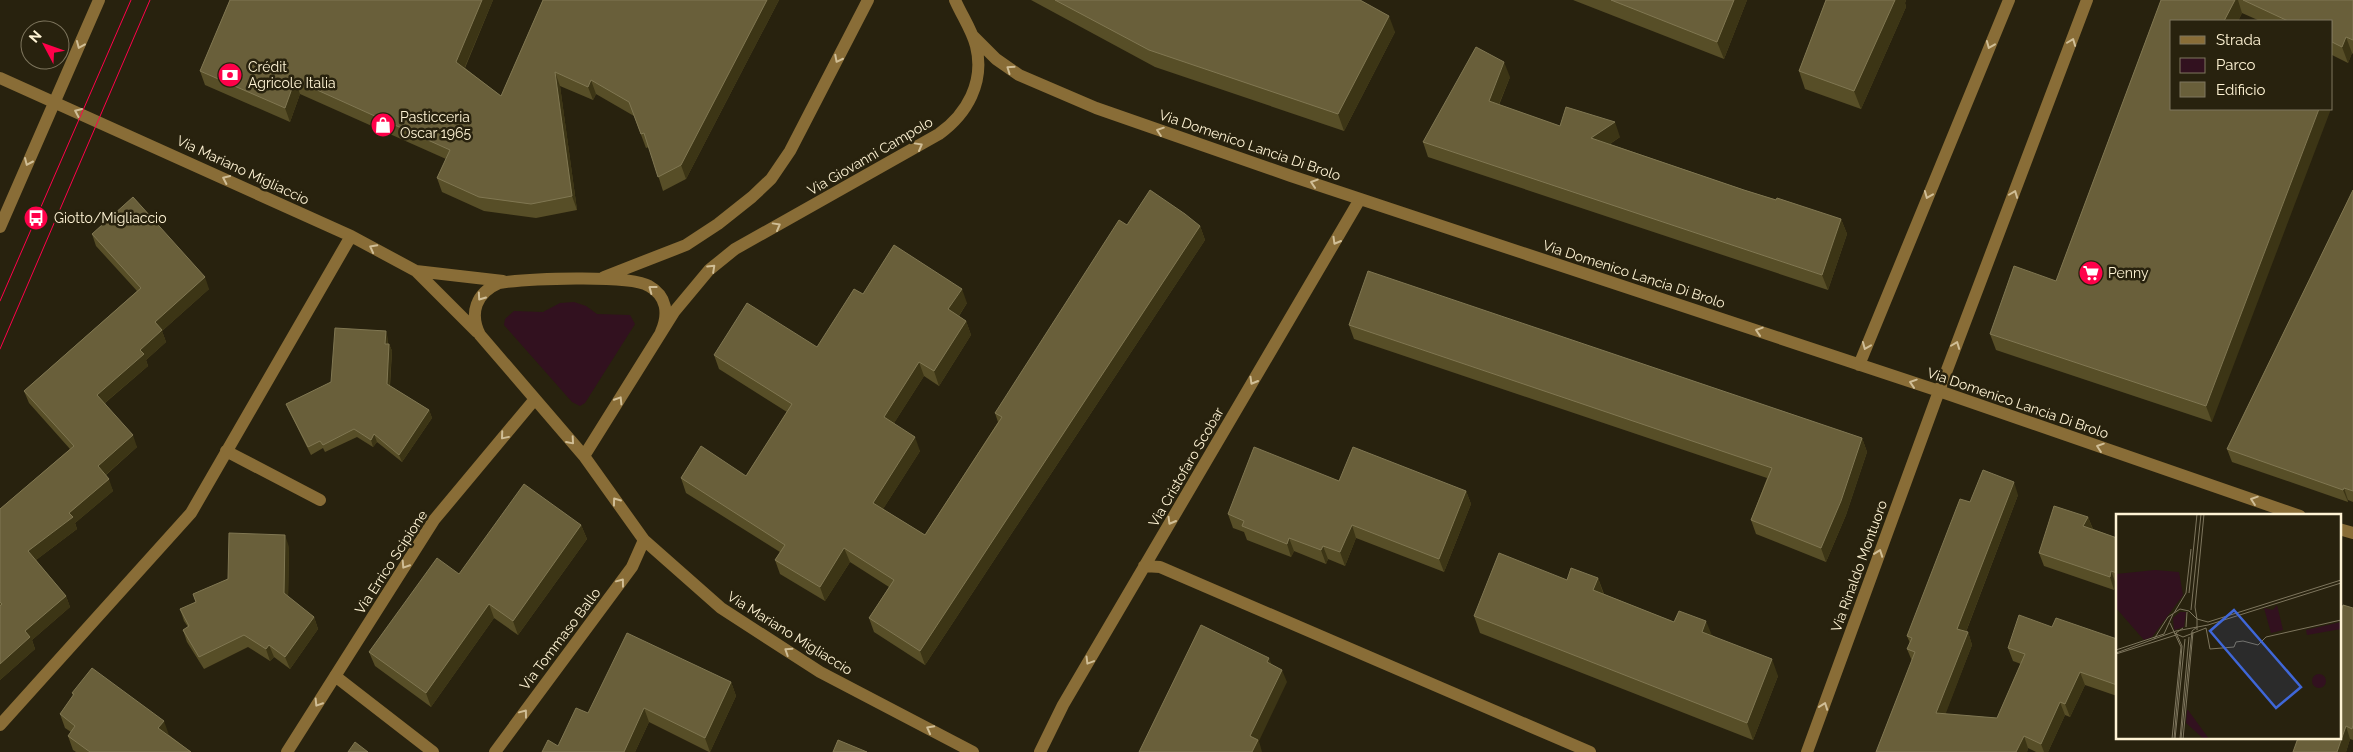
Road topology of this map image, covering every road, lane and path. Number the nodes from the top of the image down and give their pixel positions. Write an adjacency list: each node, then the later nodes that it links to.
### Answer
1 (99, 0): 10 (street, one-way to 10)
2 (868, 0): 7 (street)
3 (874, 0): 7 (street)
4 (2008, 0): 19 (street, one-way to 19)
5 (2087, 0): 20 (street, Via Rinaldo Montuoro, one-way to 5)
6 (955, 3): 8 (street, Via Giovanni Campolo)
7 (854, 27): 15 (street, one-way to 15)
8 (972, 35): 11 (street, Via Domenico Lancia Di Brolo, one-way to 8); 17 (street, Via Giovanni Campolo, one-way to 8)
9 (0, 78): 10 (street, Via Mariano Migliaccio)
10 (55, 102): 12 (street, one-way to 12); 13 (street, Via Mariano Migliaccio, one-way to 10)
11 (1360, 199): 19 (street, Via Domenico Lancia Di Brolo, one-way to 11); 29 (street, Via Cristofaro Scobar, one-way to 29)
12 (0, 227)
13 (351, 236): 14 (street, Via Mariano Migliaccio, one-way to 13); 22 (street)
14 (416, 271): 16 (street); 18 (street, Via Mariano Migliaccio)
15 (599, 279): 16 (street); 17 (street, one-way to 15)
16 (510, 281): 18 (street, one-way to 18)
17 (661, 332): 23 (street, Via Giovanni Campolo, one-way to 17)
18 (480, 335): 21 (street, Via Mariano Migliaccio)
19 (1859, 365): 20 (street, Via Domenico Lancia Di Brolo, one-way to 19)
20 (1938, 391): 25 (street, Via Domenico Lancia Di Brolo, one-way to 20); 38 (street, Via Rinaldo Montuoro, one-way to 20)
21 (535, 399): 23 (street, Via Mariano Migliaccio, one-way to 23); 30 (street, Via Errico Scipione, one-way to 30)
22 (226, 451): 24 (street); 31 (street)
23 (584, 456): 28 (street, Via Mariano Migliaccio, one-way to 23)
24 (320, 500)
25 (2294, 514)
26 (2340, 529): 27 (street)
27 (2353, 533)
28 (644, 540): 34 (street, Via Tommaso Ballo, one-way to 28); 35 (street, Via Mariano Migliaccio, one-way to 28)
29 (1144, 566): 36 (street, Via Cristofaro Scobar, one-way to 36); 37 (street)
30 (335, 676): 32 (street, Via Errico Scipione, one-way to 32); 33 (street)
31 (0, 725)
32 (287, 752)
33 (433, 752)
34 (495, 752)
35 (973, 752)
36 (1040, 752)
37 (1590, 752)
38 (1807, 752)

